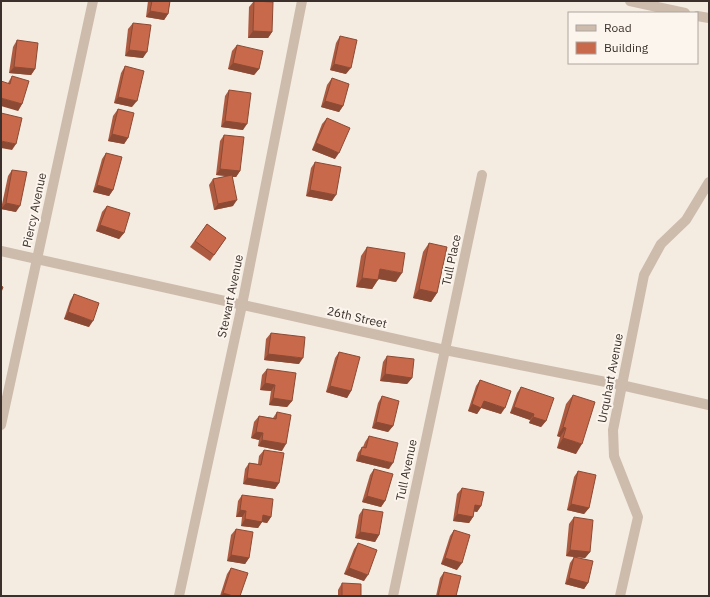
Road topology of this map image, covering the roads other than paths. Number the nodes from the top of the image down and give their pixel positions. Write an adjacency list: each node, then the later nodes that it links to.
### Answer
1 (93, 1): 10 (street, Piercy Avenue)
2 (302, 1): 11 (street, Stewart Avenue)
3 (630, 1): 4 (street)
4 (680, 12)
5 (698, 16): 6 (street)
6 (709, 18)
7 (482, 175): 12 (street, Tull Place)
8 (709, 182): 13 (street, Urquhart Avenue)
9 (1, 251): 10 (street, 26th Street)
10 (37, 259): 11 (street, 26th Street); 15 (street, Piercy Avenue)
11 (242, 305): 12 (street, 26th Street); 16 (street, Stewart Avenue)
12 (445, 350): 13 (street, 26th Street); 17 (street, Tull Avenue)
13 (621, 385): 14 (street, 26th Street); 18 (street, Urquhart Avenue)
14 (709, 405)
15 (1, 425)
16 (179, 596)
17 (392, 596)
18 (620, 596)

